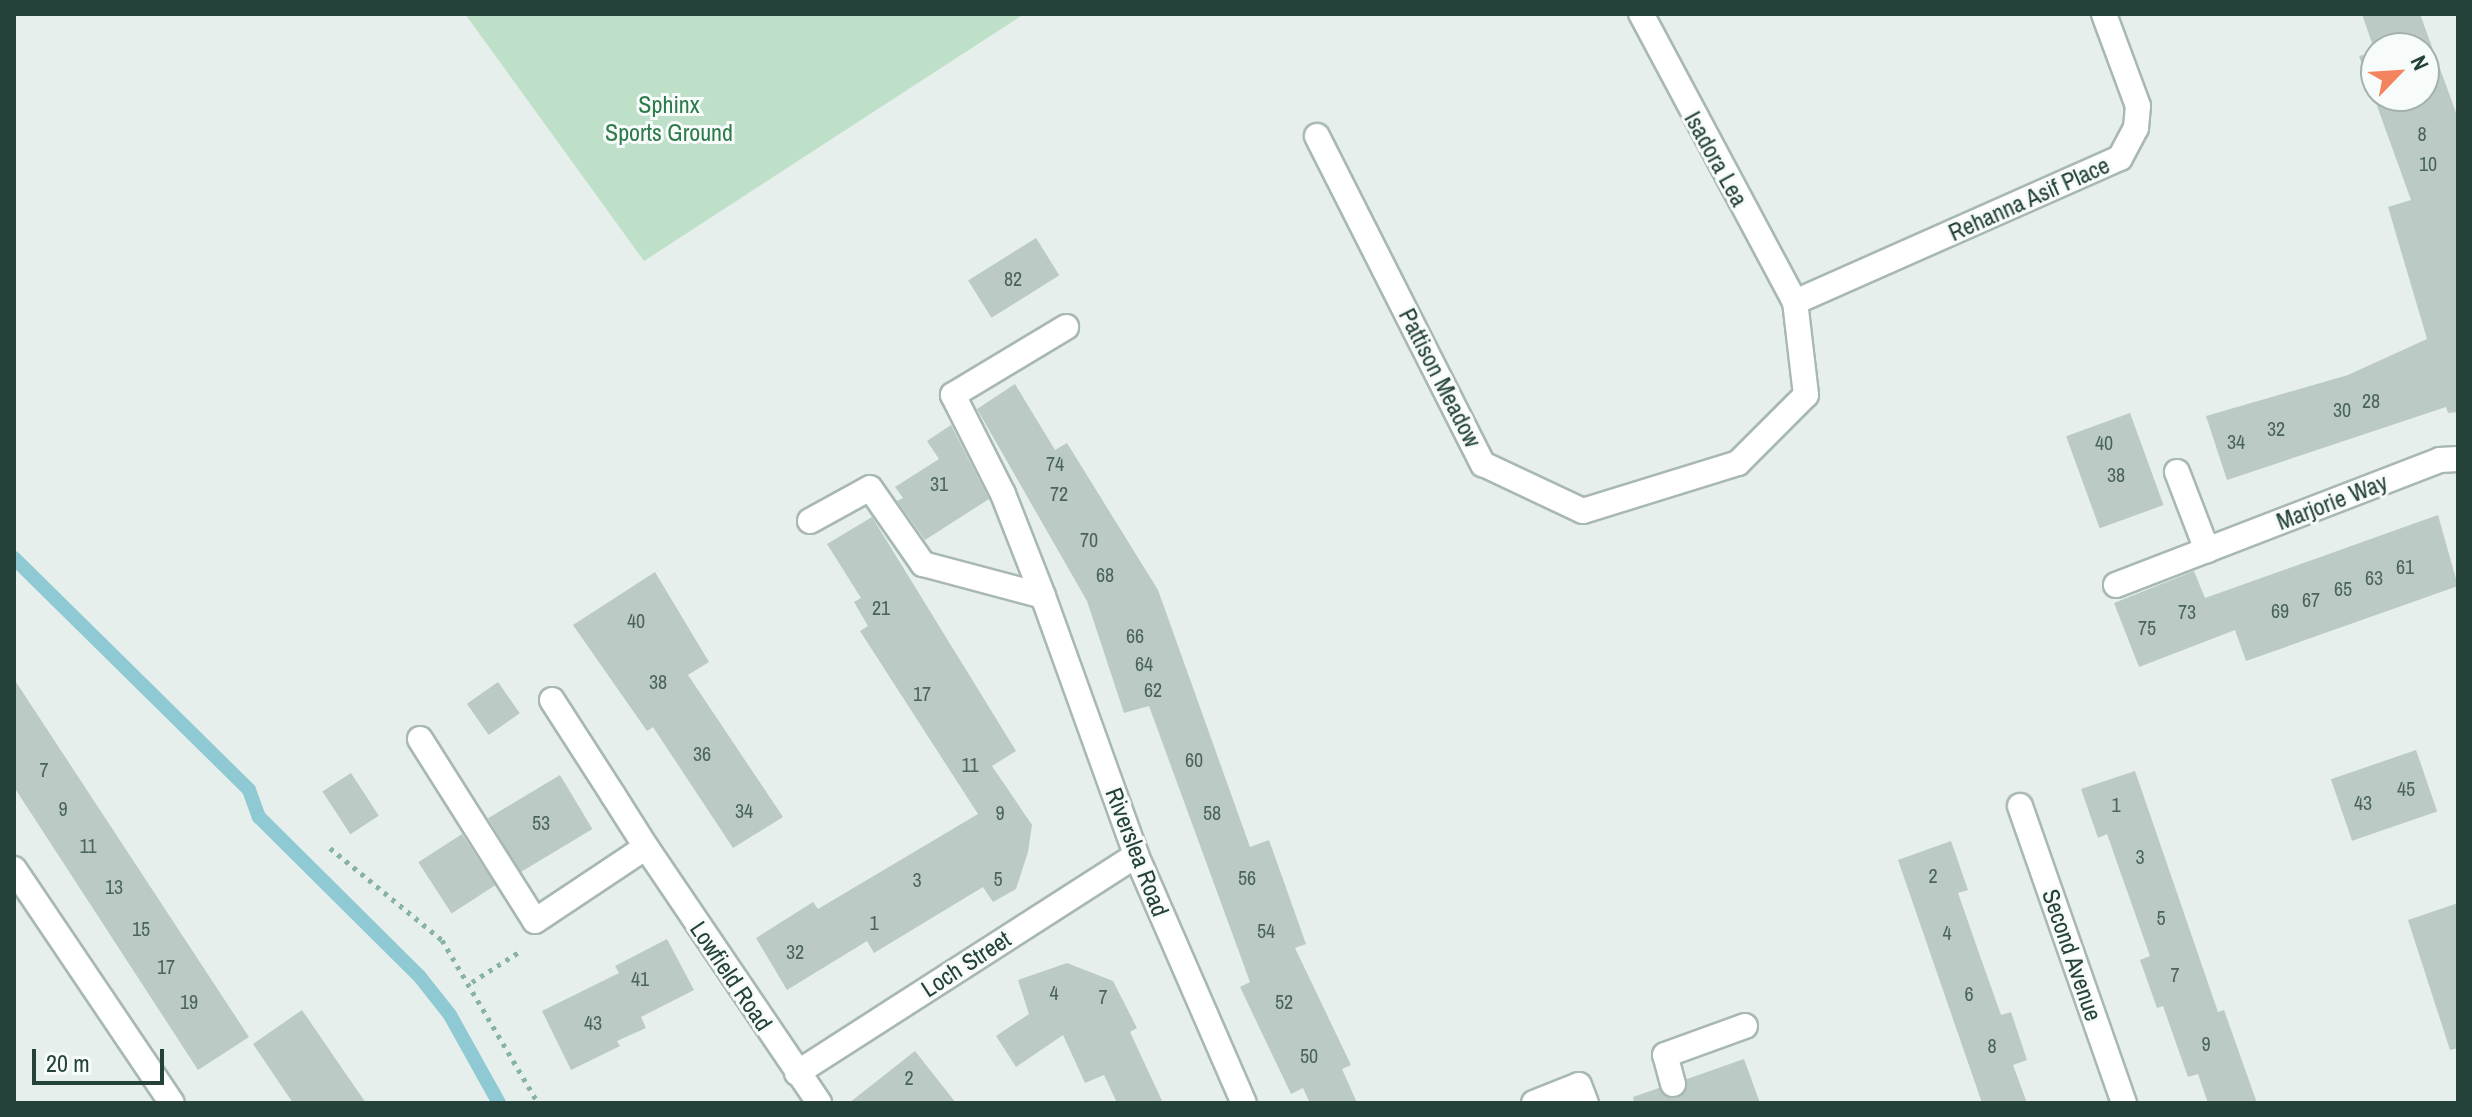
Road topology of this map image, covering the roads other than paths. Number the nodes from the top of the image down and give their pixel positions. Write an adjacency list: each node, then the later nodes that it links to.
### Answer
1 (1641, 14): 4 (street, Isadora Lea)
2 (2104, 14): 4 (street, Rehanna Asif Place)
3 (1317, 136): 4 (street, Pattison Meadow)
4 (1795, 302)
5 (1066, 327): 11 (street, Riverslea Road)
6 (2458, 459): 9 (street, Marjorie Way)
7 (2177, 472): 9 (street)
8 (810, 521): 11 (street)
9 (2207, 550): 10 (street, Marjorie Way)
10 (2116, 585)
11 (1043, 596): 16 (street, Riverslea Road)
12 (552, 700): 15 (street, Lowfield Road)
13 (420, 739): 15 (street)
14 (2020, 806): 26 (street, Second Avenue)
15 (646, 847): 19 (street, Lowfield Road)
16 (1136, 855): 19 (street, Loch Street); 23 (street, Riverslea Road)
17 (14, 869): 21 (street)
18 (1745, 1026): 20 (street)
19 (797, 1073): 22 (street, Lowfield Road)
20 (1673, 1084)
21 (172, 1103)
22 (819, 1103)
23 (1244, 1103)
24 (1534, 1103): 25 (street)
25 (1586, 1103)
26 (2124, 1103)

